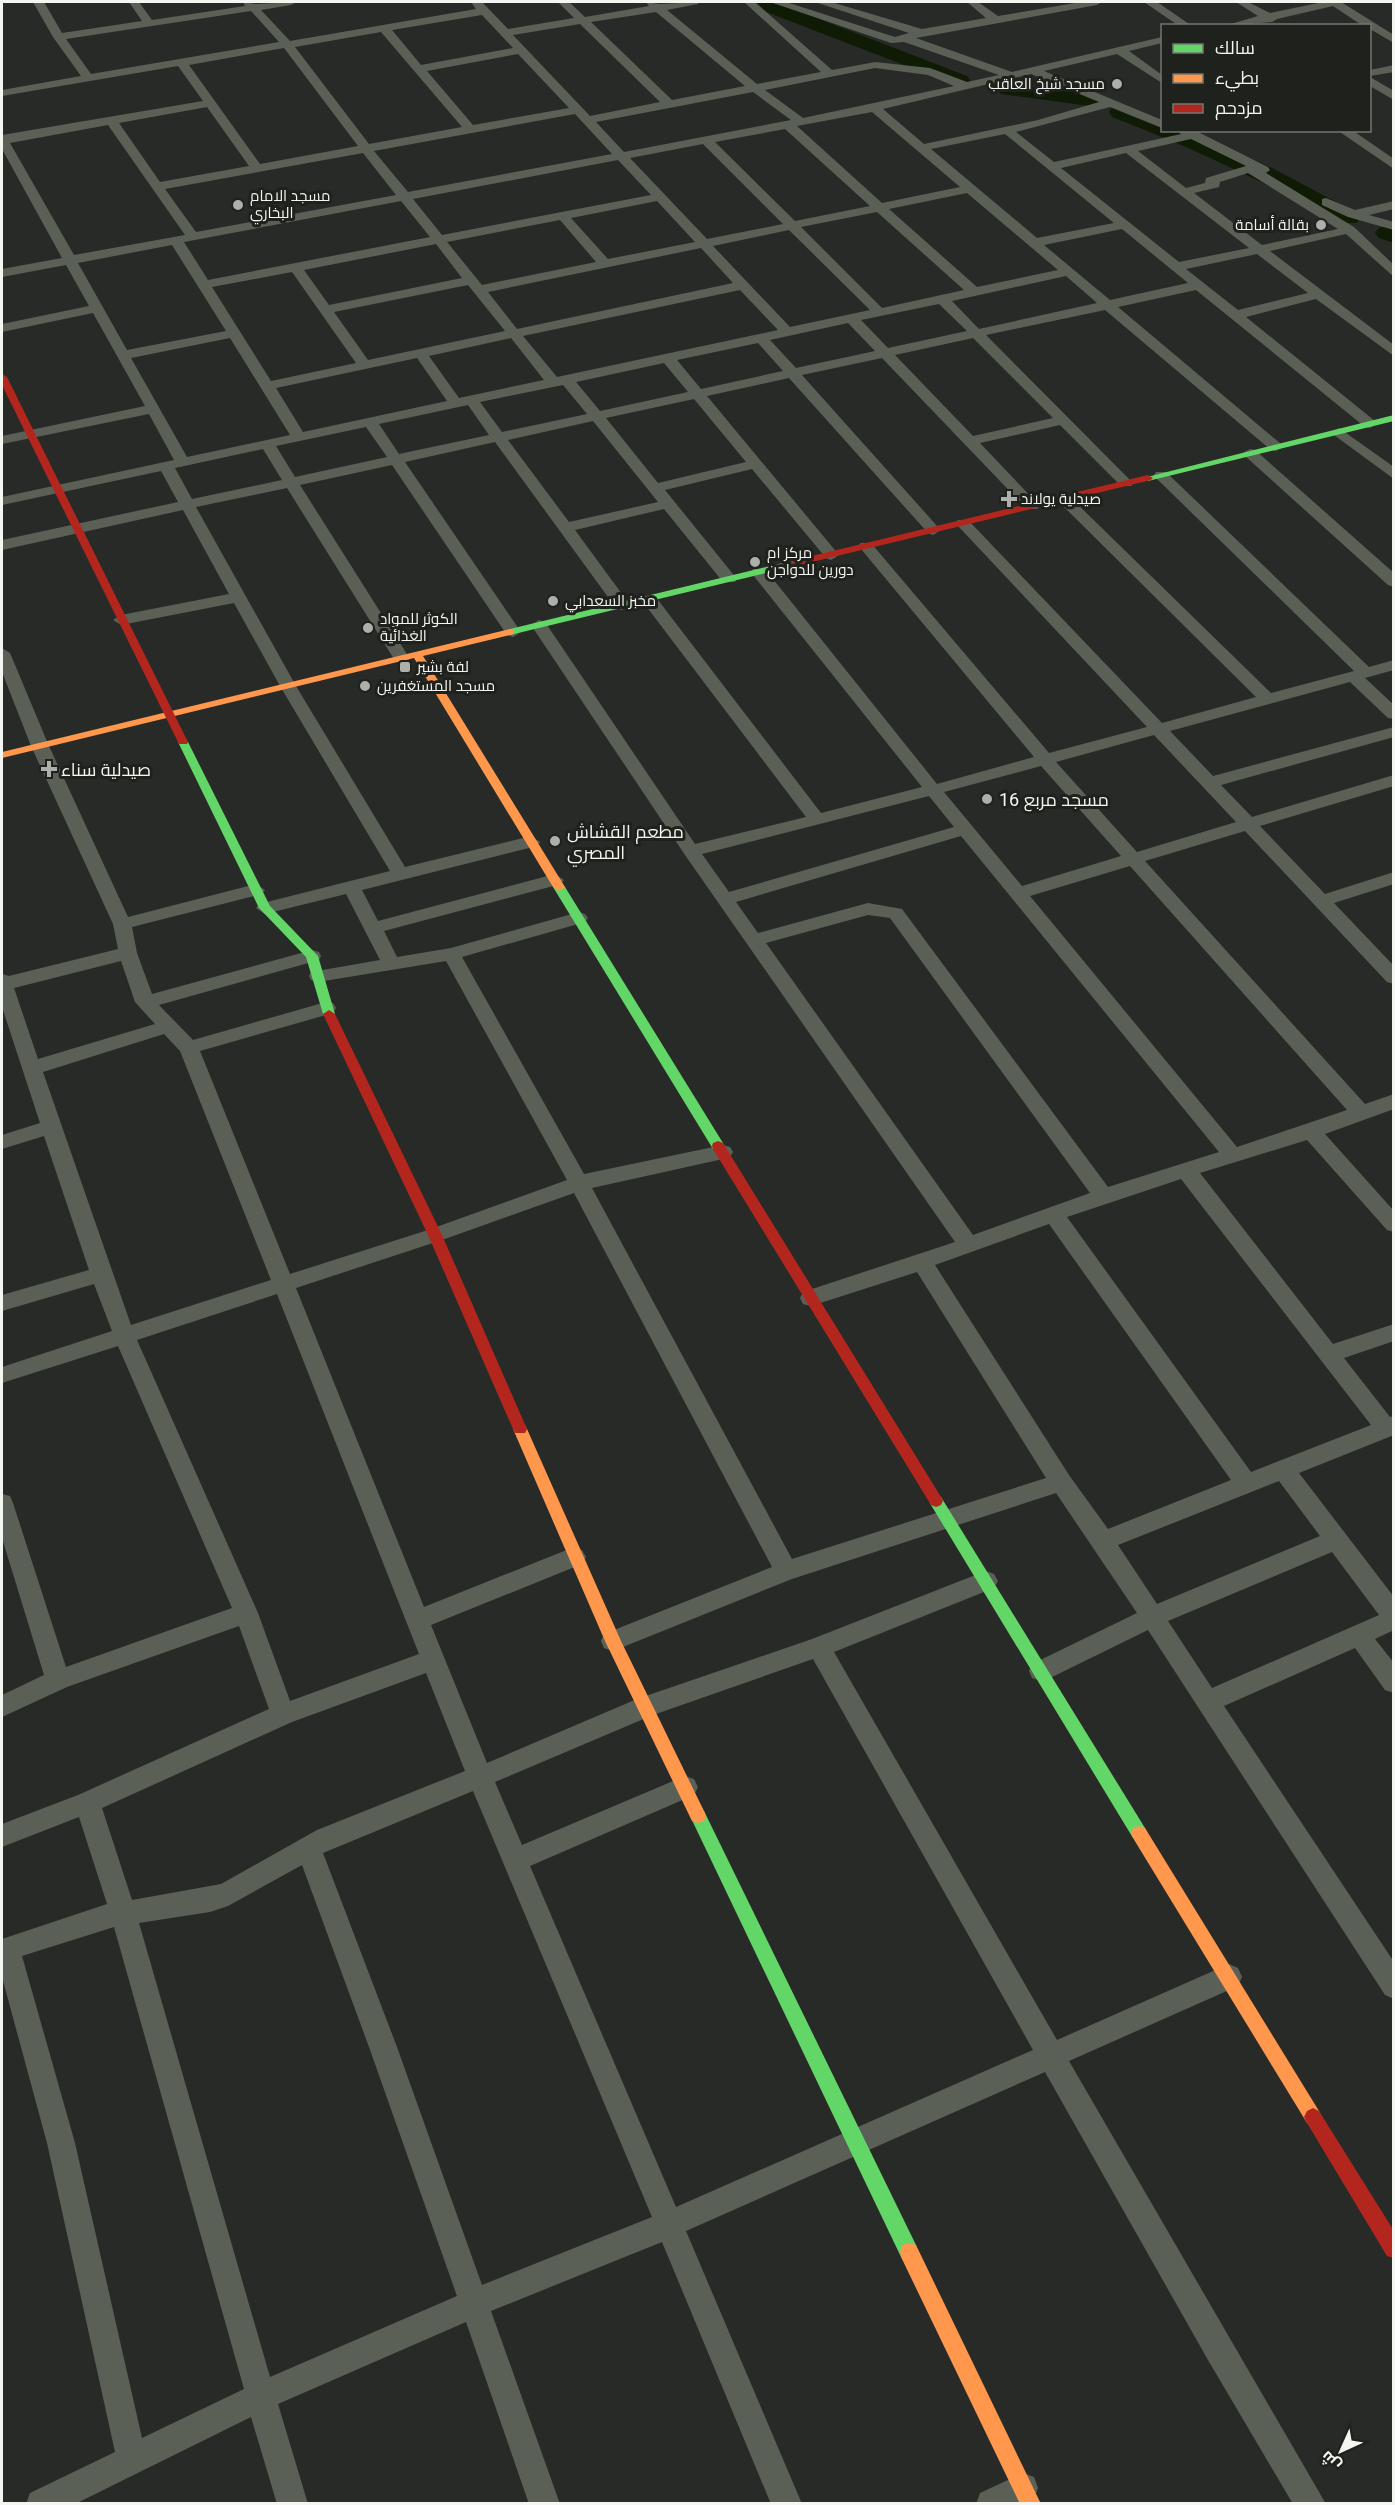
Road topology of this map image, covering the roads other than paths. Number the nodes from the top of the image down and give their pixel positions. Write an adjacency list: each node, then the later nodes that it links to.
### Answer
1 (39, 2): 32 (street)
2 (134, 2): 21 (street)
3 (291, 2): 15 (street)
4 (563, 2): 19 (street)
5 (694, 2): 16 (street)
6 (748, 2): 44 (street)
7 (776, 2): 33 (street)
8 (822, 2): 31 (street)
9 (972, 2): 20 (street)
10 (1097, 2): 14 (street)
11 (1150, 2): 22 (street)
12 (1241, 2): 18 (street)
13 (1335, 2): 18 (street); 25 (street)
14 (1065, 4): 20 (street)
15 (251, 5): 21 (street); 36 (street)
16 (655, 5): 19 (street); 49 (street)
17 (480, 6): 27 (street); 30 (street)
18 (1268, 17): 23 (street); 24 (street)
19 (582, 20): 30 (street); 55 (street)
20 (996, 20): 31 (street)
21 (149, 23): 32 (street)
22 (1184, 24)
23 (1238, 24)
24 (1279, 24)
25 (1369, 24)
26 (1371, 25): 29 (street)
27 (383, 27): 36 (street); 41 (street)
28 (1394, 28): 29 (street)
29 (1380, 31): 35 (street)
30 (505, 33): 37 (street)
31 (921, 33): 33 (street)
32 (59, 37): 46 (street)
33 (907, 39): 45 (street)
34 (1161, 40): 38 (street)
35 (1394, 40)
36 (287, 44): 39 (street); 70 (street)
37 (520, 50): 41 (street); 58 (street)
38 (1119, 50): 42 (street); 47 (street)
39 (181, 62): 46 (street); 53 (street)
40 (1394, 68): 43 (street)
41 (417, 69): 63 (street)
42 (1033, 71): 45 (street); 54 (street)
43 (1371, 73)
44 (830, 74): 49 (street); 50 (street)
45 (1013, 76): 50 (street)
46 (88, 78): 51 (street)
47 (1161, 79)
48 (1371, 82): 52 (street)
49 (755, 87): 55 (street); 61 (street)
50 (968, 87): 56 (street)
51 (2, 93)
52 (1394, 97)
53 (212, 103): 60 (street); 77 (street)
54 (1110, 103): 59 (street); 64 (street)
55 (669, 104): 58 (street)
56 (874, 108): 61 (street); 69 (street)
57 (1161, 114): 59 (street)
58 (582, 115): 63 (street); 74 (street)
59 (1145, 118): 62 (street)
60 (111, 121): 67 (street); 78 (street)
61 (795, 123): 68 (street); 84 (street)
62 (1161, 124)
63 (471, 130): 70 (street)
64 (1007, 130): 69 (street); 76 (street)
65 (1346, 132): 73 (street)
66 (1188, 133): 71 (street); 85 (street)
67 (2, 140): 97 (street)
68 (706, 140): 74 (street); 87 (street)
69 (920, 148): 79 (street)
70 (366, 149): 77 (street); 81 (street)
71 (1130, 150): 76 (street); 80 (street)
72 (1394, 150): 73 (street)
73 (1377, 153): 75 (street)
74 (621, 156): 81 (street); 82 (street)
75 (1394, 165)
76 (1051, 166): 88 (street)
77 (257, 169): 78 (street)
78 (159, 186): 91 (street)
79 (969, 189): 84 (street); 94 (street)
80 (1184, 192): 90 (street); 96 (street)
81 (406, 196): 91 (street); 92 (street)
82 (660, 197): 86 (street); 95 (street)
83 (1394, 206): 85 (street)
84 (879, 208): 87 (street); 108 (street)
85 (1353, 214): 89 (street)
86 (562, 215): 92 (street); 98 (street)
87 (794, 225): 95 (street); 114 (street)
88 (1124, 225): 94 (street); 100 (street)
89 (1394, 226)
90 (1349, 230): 96 (street); 103 (street)
91 (192, 237): 93 (street)
92 (438, 239): 99 (street); 105 (street)
93 (176, 240): 97 (street); 104 (street)
94 (1033, 243): 101 (street)
95 (704, 244): 98 (street); 106 (street)
96 (1258, 249): 100 (street); 109 (street)
97 (70, 260): 102 (street); 112 (street)
98 (605, 264): 105 (street)
99 (295, 267): 104 (street); 113 (street)
100 (1176, 267): 107 (street)
101 (1067, 272): 108 (street); 111 (street)
102 (2, 273)
103 (1394, 273)
104 (204, 285): 120 (street)
105 (475, 285): 113 (street); 119 (street)
106 (743, 285): 118 (street); 119 (street)
107 (1199, 285): 111 (street); 115 (street)
108 (974, 292): 110 (street)
109 (1318, 295): 115 (street); 123 (street)
110 (942, 298): 114 (street); 121 (street)
111 (1107, 305): 121 (street); 149 (street)
112 (97, 308): 117 (street); 126 (street)
113 (326, 310): 128 (street)
114 (879, 312): 116 (street)
115 (1235, 315): 141 (street)
116 (851, 318): 118 (street); 125 (street)
117 (2, 327)
118 (786, 331): 122 (street)
119 (512, 332): 124 (street); 131 (street)
120 (234, 333): 126 (street); 132 (street)
121 (977, 333): 125 (street); 139 (street)
122 (760, 337): 127 (street); 129 (street)
123 (1394, 352)
124 (420, 353): 128 (street); 135 (street)
125 (885, 353): 129 (street); 147 (street)
126 (123, 355): 136 (street)
127 (666, 357): 131 (street); 133 (street)
128 (364, 365): 132 (street)
129 (793, 373): 133 (street); 169 (street)
130 (2, 377): 143 (street)
131 (560, 380): 134 (street); 137 (street)
132 (267, 386): 144 (street)
133 (698, 394): 137 (street); 153 (street)
134 (471, 400): 135 (street); 145 (street)
135 (455, 403): 140 (street)
136 (153, 409): 143 (street); 152 (street)
137 (596, 416): 145 (street); 159 (street)
138 (1394, 418): 141 (street)
139 (1063, 420): 147 (street); 158 (street)
140 (370, 422): 144 (street); 151 (street)
141 (1370, 424): 142 (street)
142 (1339, 432): 149 (street); 156 (street)
143 (30, 434): 146 (street); 160 (street)
144 (299, 437): 148 (street)
145 (499, 437): 151 (street); 167 (street)
146 (2, 440)
147 (970, 441): 165 (street)
148 (267, 444): 152 (street); 157 (street)
149 (1276, 447): 150 (street)
150 (1250, 453): 155 (street); 175 (street)
151 (395, 459): 157 (street); 181 (street)
152 (183, 462): 154 (street)
153 (755, 464): 159 (street); 172 (street)
154 (166, 466): 160 (street); 163 (street)
155 (1161, 475): 158 (street); 185 (street)
156 (1394, 475)
157 (293, 482): 163 (street); 183 (street)
158 (1126, 483): 161 (street)
159 (655, 488): 164 (street)
160 (58, 489): 162 (street); 168 (street)
161 (1063, 498): 165 (street); 187 (street)
162 (2, 501)
163 (187, 504): 168 (street); 176 (street)
164 (668, 504): 167 (street); 174 (street)
165 (1032, 506): 166 (street)
166 (963, 523): 169 (street); 190 (street)
167 (565, 528): 178 (street)
168 (75, 529): 170 (street); 179 (street)
169 (933, 530): 171 (street)
170 (2, 545)
171 (866, 546): 172 (street); 194 (street)
172 (831, 555): 173 (street)
173 (759, 572): 174 (street); 197 (street)
174 (729, 579): 177 (street)
175 (1394, 582)
176 (239, 597): 179 (street); 186 (street)
177 (649, 599): 178 (street); 198 (street)
178 (622, 605): 180 (street)
179 (121, 620): 189 (street)
180 (539, 625): 181 (street); 202 (street)
181 (513, 632): 183 (street)
182 (2, 653): 192 (street)
183 (410, 657): 186 (street); 201 (street)
184 (1394, 665): 185 (street)
185 (1359, 674): 187 (street); 188 (street)
186 (288, 686): 189 (street); 204 (street)
187 (1268, 700): 190 (street)
188 (1394, 714)
189 (168, 715): 192 (street); 208 (street)
190 (1158, 730): 194 (street); 196 (street)
191 (1394, 732): 196 (street)
192 (40, 746): 193 (street); 214 (street)
193 (2, 755)
194 (1045, 760): 197 (street); 203 (street)
195 (1394, 780): 199 (street)
196 (1209, 783): 199 (street)
197 (933, 790): 198 (street); 200 (street)
198 (817, 819): 202 (street)
199 (1246, 822): 203 (street); 211 (street)
200 (966, 829): 209 (street); 210 (street)
201 (531, 842): 204 (street); 206 (street)
202 (690, 851): 210 (street)
203 (1132, 857): 209 (street); 230 (street)
204 (401, 876): 207 (street)
205 (1394, 878): 211 (street)
206 (555, 880): 213 (street); 215 (street)
207 (352, 888): 212 (street); 215 (street)
208 (256, 890): 212 (street); 214 (street)
209 (1019, 892): 235 (street)
210 (725, 900): 216 (street)
211 (1321, 901): 222 (street)
212 (265, 908): 219 (street)
213 (579, 918): 218 (street); 234 (street)
214 (122, 924): 217 (street)
215 (373, 928): 220 (street)
216 (754, 940): 238 (street); 242 (street)
217 (128, 953): 223 (street); 224 (street)
218 (451, 954): 220 (street); 237 (street)
219 (312, 956): 221 (street); 224 (street)
220 (391, 963): 221 (street)
221 (318, 976): 225 (street)
222 (1394, 978)
223 (2, 982): 228 (street)
224 (145, 1002): 226 (street)
225 (326, 1008): 227 (street); 241 (street)
226 (169, 1026): 227 (street); 228 (street)
227 (189, 1048): 245 (street)
228 (30, 1068): 231 (street)
229 (1394, 1101): 230 (street)
230 (1361, 1113): 232 (street)
231 (51, 1127): 233 (street); 244 (street)
232 (1311, 1131): 235 (street); 240 (street)
233 (2, 1142)
234 (723, 1152): 237 (street); 246 (street)
235 (1232, 1155): 236 (street)
236 (1185, 1169): 238 (street); 250 (street)
237 (579, 1183): 241 (street); 261 (street)
238 (1103, 1196): 239 (street)
239 (1053, 1214): 242 (street); 255 (street)
240 (1394, 1225)
241 (435, 1235): 245 (street); 260 (street)
242 (969, 1245): 243 (street)
243 (922, 1262): 246 (street); 254 (street)
244 (101, 1274): 247 (street); 249 (street)
245 (284, 1282): 249 (street); 266 (street)
246 (811, 1298): 257 (street)
247 (2, 1303)
248 (1394, 1332): 250 (street)
249 (124, 1334): 251 (street); 263 (street)
250 (1329, 1354): 252 (street)
251 (2, 1375)
252 (1390, 1427): 253 (street)
253 (1283, 1468): 255 (street); 258 (street)
254 (1061, 1482): 257 (street); 259 (street)
255 (1246, 1483): 259 (street)
256 (2, 1503): 272 (street)
257 (946, 1519): 261 (street); 262 (street)
258 (1335, 1540): 264 (street); 265 (street)
259 (1103, 1541): 264 (street)
260 (574, 1557): 266 (street); 268 (street)
261 (786, 1571): 268 (street)
262 (986, 1581): 269 (street); 271 (street)
263 (246, 1613): 272 (street); 277 (street)
264 (1152, 1617): 271 (street); 274 (street)
265 (1394, 1618): 267 (street)
266 (417, 1620): 270 (street)
267 (1359, 1635): 273 (street); 274 (street)
268 (612, 1641): 276 (street)
269 (819, 1647): 276 (street); 288 (street)
270 (432, 1660): 277 (street); 278 (street)
271 (1041, 1671): 286 (street)
272 (58, 1680): 275 (street)
273 (1394, 1683)
274 (1206, 1700): 287 (street)
275 (2, 1706)
276 (646, 1707): 278 (street); 279 (street)
277 (283, 1714): 280 (street)
278 (480, 1777): 282 (street); 283 (street)
279 (685, 1787): 283 (street); 289 (street)
280 (87, 1803): 281 (street); 284 (street)
281 (2, 1835)
282 (308, 1848): 284 (street); 293 (street)
283 (515, 1860): 291 (street)
284 (125, 1912): 285 (street); 294 (street)
285 (4, 1947): 295 (street)
286 (1229, 1977): 288 (street); 290 (street)
287 (1394, 1986)
288 (1050, 2055): 289 (street); 302 (street)
289 (855, 2143): 291 (street); 296 (street)
290 (1385, 2217): 292 (street)
291 (668, 2225): 293 (street); 300 (street)
292 (1394, 2249)
293 (475, 2303): 294 (street); 299 (street)
294 (259, 2397): 295 (street); 298 (street)
295 (132, 2460): 297 (street)
296 (1027, 2496): 301 (street)
297 (52, 2501)
298 (293, 2504)
299 (545, 2504)
300 (787, 2504)
301 (991, 2504)
302 (1311, 2504)

